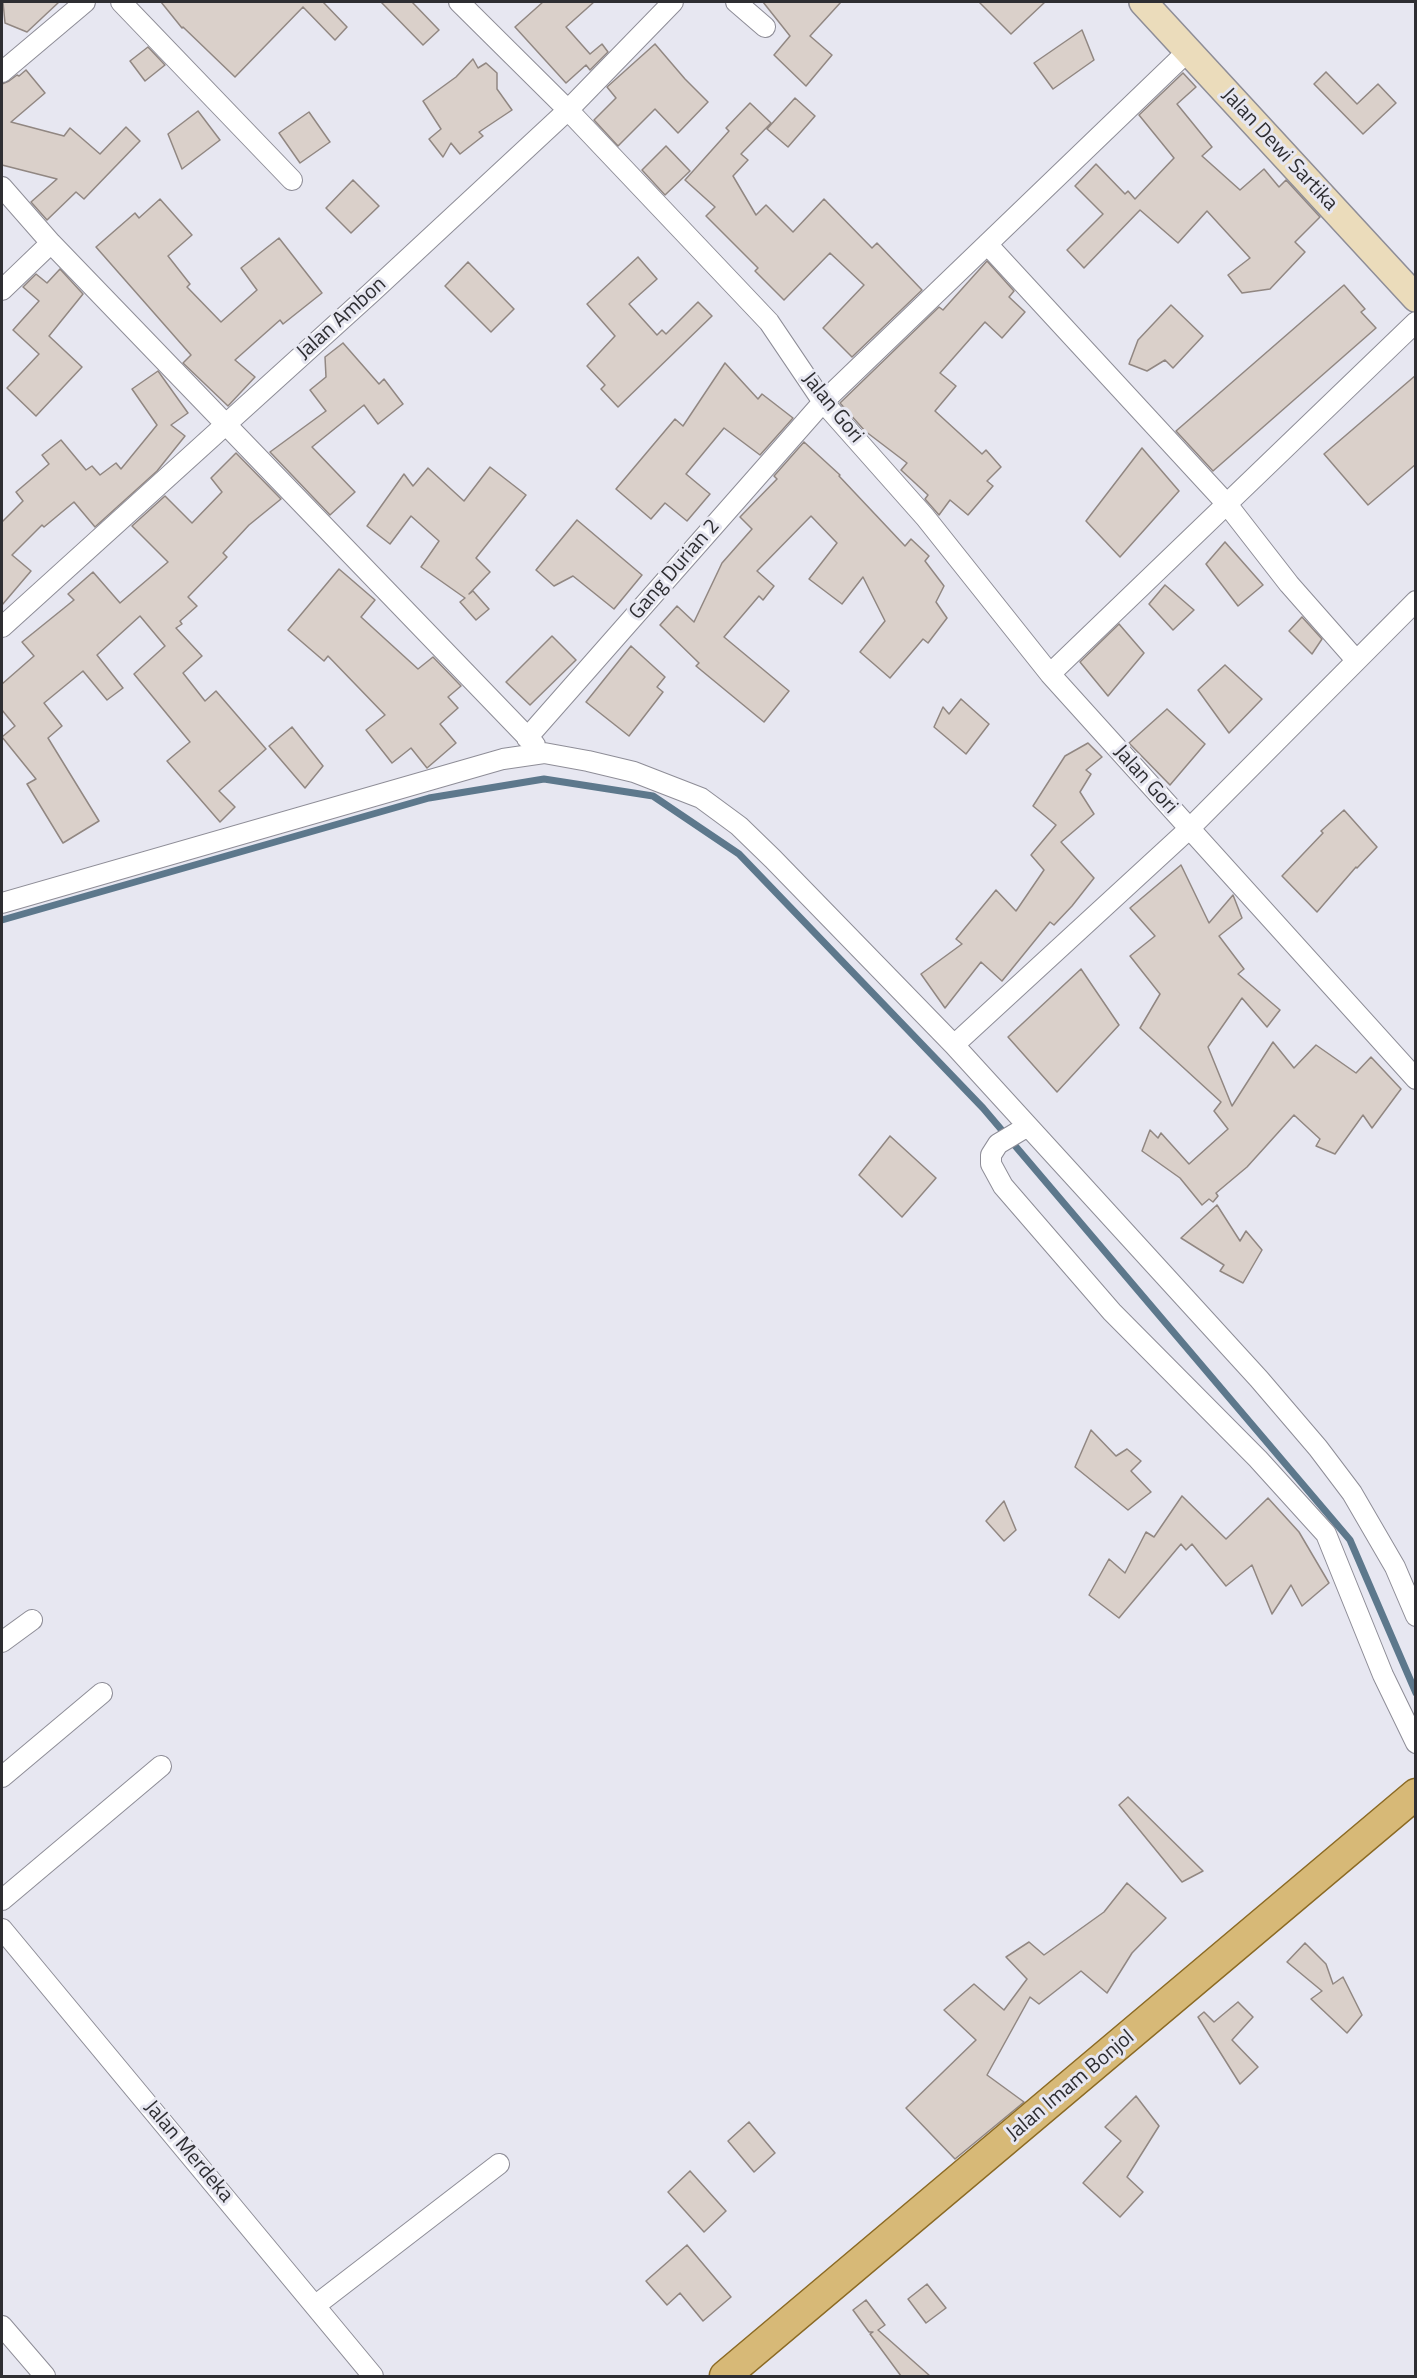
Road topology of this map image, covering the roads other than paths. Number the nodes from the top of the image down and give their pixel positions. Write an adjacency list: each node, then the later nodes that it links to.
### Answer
1 (85, 2): 9 (street)
2 (121, 2): 11 (street)
3 (459, 2): 10 (street, Jalan Gori)
4 (673, 2): 10 (street, Jalan Ambon)
5 (736, 2): 7 (street)
6 (1143, 2): 8 (main road, Jalan Dewi Sartika)
7 (765, 27)
8 (1188, 51): 14 (street, Gang Durian 2); 16 (main road, Jalan Dewi Sartika)
9 (2, 72)
10 (568, 110): 18 (street, Jalan Gori); 19 (street, Jalan Ambon)
11 (292, 180)
12 (2, 187): 13 (street)
13 (51, 243): 15 (street); 19 (street)
14 (987, 244): 18 (street, Gang Durian 2); 20 (street)
15 (2, 290)
16 (1416, 298)
17 (1416, 322): 20 (street)
18 (823, 402): 24 (street, Jalan Gori); 25 (street, Gang Durian 2)
19 (225, 423): 22 (street, Jalan Ambon); 25 (street)
20 (1226, 503): 23 (street); 24 (street)
21 (1416, 601): 23 (street, Jalan Gori)
22 (2, 627)
23 (1356, 660): 27 (street, Jalan Gori)
24 (1050, 674): 27 (street, Jalan Gori)
25 (527, 738): 26 (street)
26 (544, 753): 28 (street); 29 (street)
27 (1189, 829): 29 (street, Jalan Gori); 30 (street, Jalan Gori)
28 (2, 903)
29 (954, 1045): 31 (street)
30 (1416, 1079)
31 (1024, 1128): 32 (street); 36 (street)
32 (1416, 1616)
33 (32, 1620): 34 (street)
34 (2, 1642)
35 (102, 1692): 38 (street)
36 (1416, 1743)
37 (161, 1766): 40 (street)
38 (2, 1777)
39 (1416, 1794): 47 (main road, Jalan Imam Bonjol)
40 (2, 1900)
41 (2, 1929): 43 (street, Jalan Merdeka)
42 (499, 2164): 43 (street)
43 (316, 2305): 46 (street, Jalan Merdeka)
44 (2, 2326): 45 (street)
45 (45, 2376)
46 (373, 2376)
47 (725, 2376)

